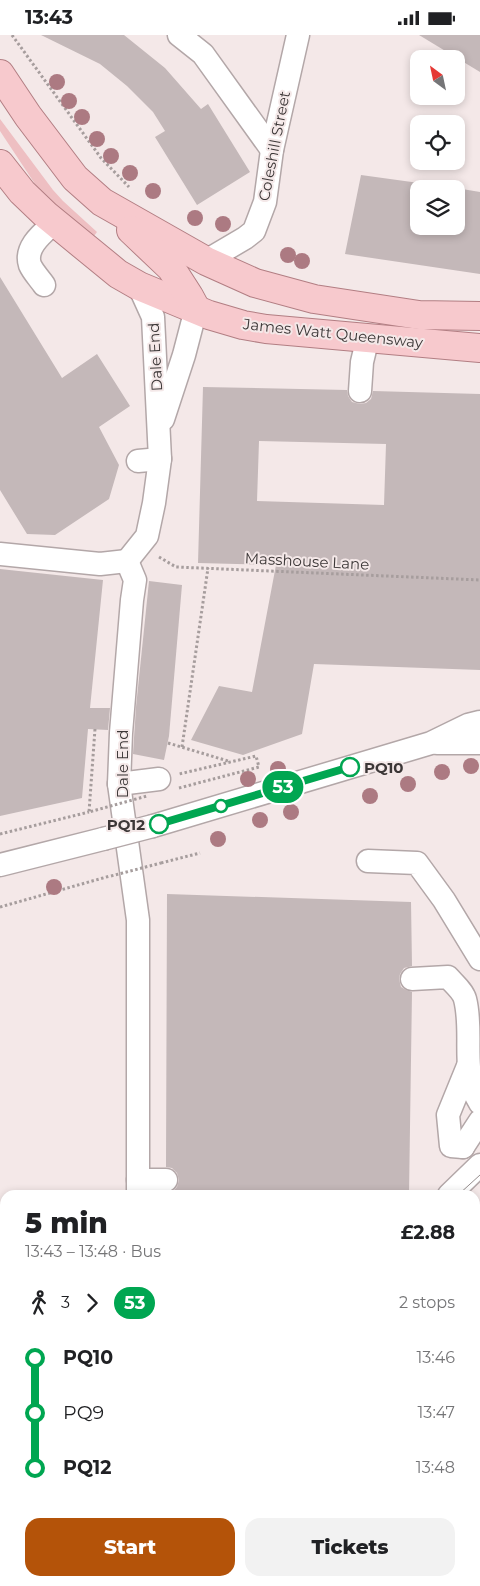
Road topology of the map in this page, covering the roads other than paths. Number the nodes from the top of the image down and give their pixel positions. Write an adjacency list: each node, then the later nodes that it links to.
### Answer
1 (179, 35): 4 (street)
2 (298, 35): 4 (street, Coleshill Street)
3 (0, 73): 6 (main road, James Watt Queensway)
4 (272, 151): 8 (street, Coleshill Street)
5 (0, 164): 7 (main road, James Watt Queensway)
6 (102, 202): 8 (main road, James Watt Queensway); 11 (main road)
7 (55, 222): 9 (street); 10 (main road, James Watt Queensway)
8 (206, 261): 12 (main road, James Watt Queensway)
9 (44, 285)
10 (139, 286): 11 (main road, James Watt Queensway); 16 (street, Dale End)
11 (196, 309): 13 (main road, James Watt Queensway); 16 (street, Dale End)
12 (480, 316)
13 (368, 337): 14 (main road, James Watt Queensway); 15 (street)
14 (480, 349)
15 (360, 391)
16 (159, 431): 17 (street, Dale End)
17 (133, 553): 18 (street); 22 (street, Dale End)
18 (0, 554)
19 (480, 722): 20 (street)
20 (431, 743): 21 (street); 25 (street, bridge)
21 (480, 743)
22 (119, 784): 23 (street); 34 (street, Dale End)
23 (161, 788)
24 (368, 861): 26 (street)
25 (0, 865)
26 (480, 959)
27 (412, 979): 28 (street)
28 (468, 1066): 29 (street); 31 (street)
29 (480, 1103)
30 (480, 1121): 31 (street)
31 (462, 1147): 32 (street)
32 (480, 1165): 35 (street)
33 (166, 1180): 34 (street)
34 (138, 1187)
35 (453, 1190)

